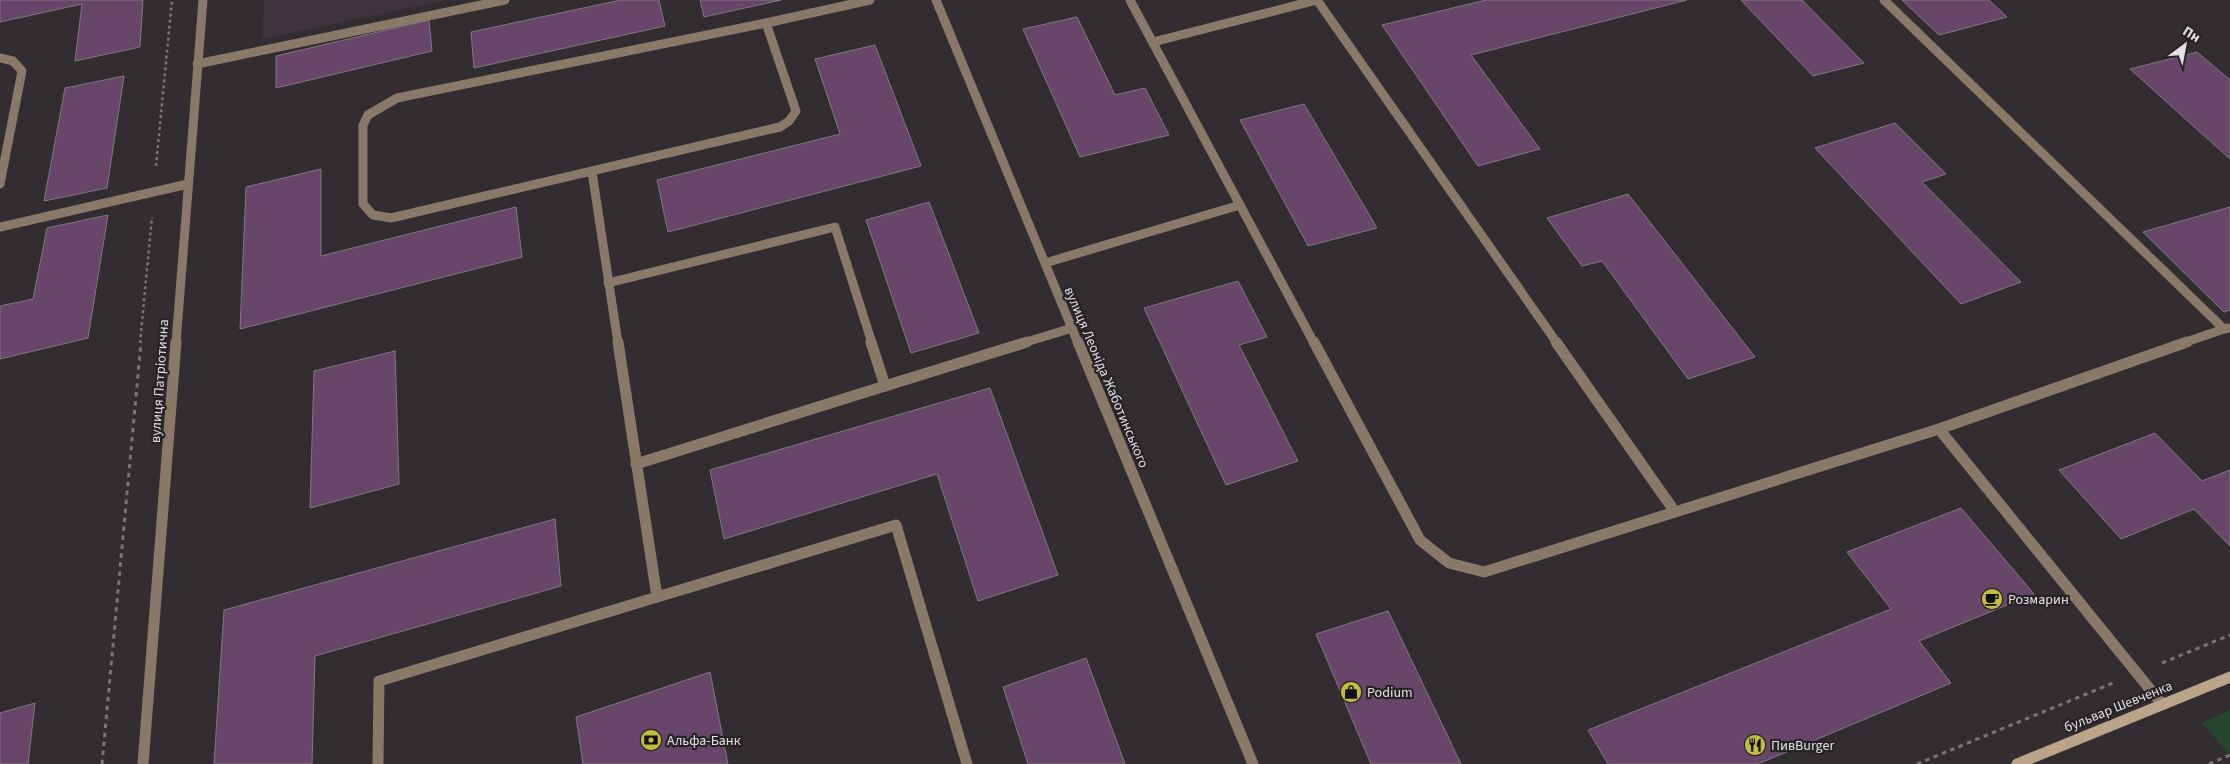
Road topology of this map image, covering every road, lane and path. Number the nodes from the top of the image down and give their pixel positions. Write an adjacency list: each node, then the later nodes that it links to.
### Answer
1 (172, 0): 16 (path)
2 (203, 0): 12 (street, вулиця Патріотична)
3 (505, 0): 12 (street)
4 (870, 0): 9 (street)
5 (936, 0): 19 (street, вулиця Леоніда Жаботинського)
6 (1130, 0): 10 (street)
7 (1317, 0): 10 (street); 26 (street)
8 (1884, 0): 22 (street)
9 (766, 23): 13 (street); 13 (street)
10 (1153, 42): 17 (street)
11 (0, 58): 14 (street)
12 (197, 64): 15 (street, вулиця Патріотична)
13 (592, 172): 20 (street)
14 (0, 184)
15 (188, 184): 16 (street); 34 (street, вулиця Патріотична)
16 (154, 192): 18 (street); 33 (path)
17 (1240, 205): 19 (street); 26 (street)
18 (0, 227)
19 (1045, 262): 21 (street, вулиця Леоніда Жаботинського)
20 (608, 283): 23 (street); 25 (street)
21 (1072, 328): 23 (street); 37 (street, вулиця Леоніда Жаботинського)
22 (2227, 328): 24 (street)
23 (886, 386): 25 (street)
24 (1938, 429): 26 (street); 29 (street)
25 (636, 464): 27 (street)
26 (1675, 512)
27 (657, 597): 35 (street); 36 (street)
28 (2230, 635): 29 (path)
29 (2137, 673): 31 (street); 38 (path)
30 (2230, 677): 31 (street, бульвар Шевченка)
31 (2162, 704): 39 (street, бульвар Шевченка)
32 (2230, 755): 40 (path)
33 (102, 764)
34 (144, 764)
35 (378, 764)
36 (967, 764)
37 (1253, 764)
38 (1917, 764)
39 (2017, 764)
40 (2209, 764)

